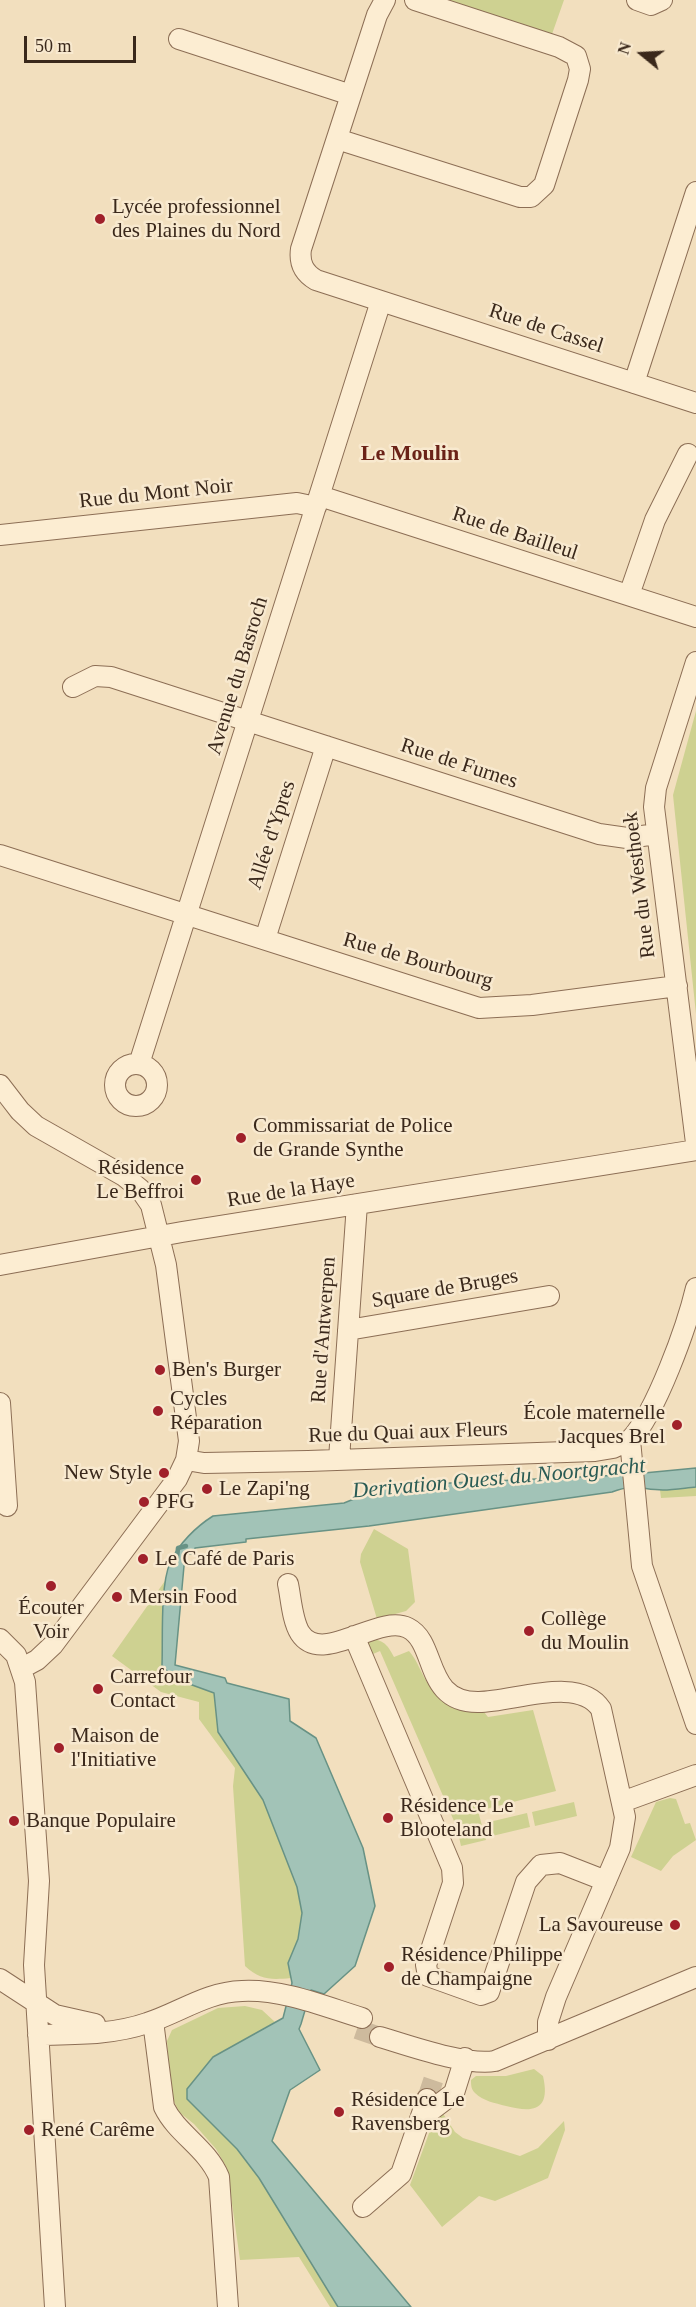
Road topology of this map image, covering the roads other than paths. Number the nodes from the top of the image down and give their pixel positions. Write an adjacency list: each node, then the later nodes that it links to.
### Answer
1 (386, 0): 6 (street)
2 (415, 0): 7 (street)
3 (637, 0): 4 (street)
4 (662, 0)
5 (179, 39): 6 (street)
6 (351, 95): 7 (street)
7 (337, 139): 9 (street, Rue de Cassel)
8 (696, 192): 10 (street)
9 (381, 301): 10 (street, Rue de Cassel); 13 (street, Avenue du Basroch)
10 (634, 383): 11 (street, Rue de Cassel)
11 (696, 403)
12 (688, 454): 15 (street)
13 (318, 501): 14 (street, Rue du Mont Noir); 15 (street, Rue de Bailleul); 19 (street, Avenue du Basroch)
14 (0, 535)
15 (629, 596): 16 (street, Rue de Bailleul)
16 (696, 617)
17 (696, 662): 21 (street, Rue du Westhoek)
18 (73, 687): 19 (street, Rue de Furnes)
19 (248, 722): 20 (street, Rue de Furnes); 25 (street, Avenue du Basroch)
20 (326, 746): 21 (street, Rue de Furnes); 26 (street, Allée d'Ypres)
21 (657, 834): 27 (street, Rue du Westhoek)
22 (0, 842): 24 (street)
23 (0, 855): 24 (street)
24 (48, 869): 25 (street, Rue de Bourbourg)
25 (187, 914): 26 (street, Rue de Bourbourg); 28 (street, Avenue du Basroch)
26 (265, 939): 27 (street, Rue de Bourbourg)
27 (676, 986): 30 (street, Rue du Westhoek)
28 (140, 1064)
29 (0, 1085): 33 (street)
30 (696, 1143)
31 (696, 1150): 32 (street, Rue de la Haye)
32 (357, 1204): 33 (street, Rue de la Haye); 37 (street, Rue d'Antwerpen)
33 (161, 1236): 34 (street, Rue de la Haye); 41 (street)
34 (0, 1265)
35 (696, 1288): 39 (street)
36 (549, 1296): 37 (street, Square de Bruges)
37 (348, 1330): 40 (street, Rue d'Antwerpen)
38 (0, 1403): 42 (street)
39 (630, 1440): 40 (street, Rue du Quai aux Fleurs); 47 (street)
40 (339, 1460): 41 (street, Rue du Quai aux Fleurs)
41 (186, 1461): 46 (street)
42 (7, 1506)
43 (288, 1584): 44 (street)
44 (354, 1636): 49 (street); 50 (street)
45 (0, 1639): 46 (street)
46 (22, 1668): 54 (street)
47 (696, 1724)
48 (696, 1775): 49 (street)
49 (622, 1802): 50 (street)
50 (606, 1881): 60 (street)
51 (696, 1977): 60 (street)
52 (0, 1979): 54 (street)
53 (0, 1990): 59 (street)
54 (36, 2005): 57 (street); 59 (street)
55 (153, 2021): 56 (street); 57 (street); 66 (street)
56 (359, 2024)
57 (127, 2027): 59 (street)
58 (382, 2031): 61 (street)
59 (38, 2035): 65 (street)
60 (548, 2040): 61 (street)
61 (465, 2058): 63 (street)
62 (427, 2099): 63 (street)
63 (421, 2118): 64 (street)
64 (363, 2207)
65 (55, 2307)
66 (228, 2307)

